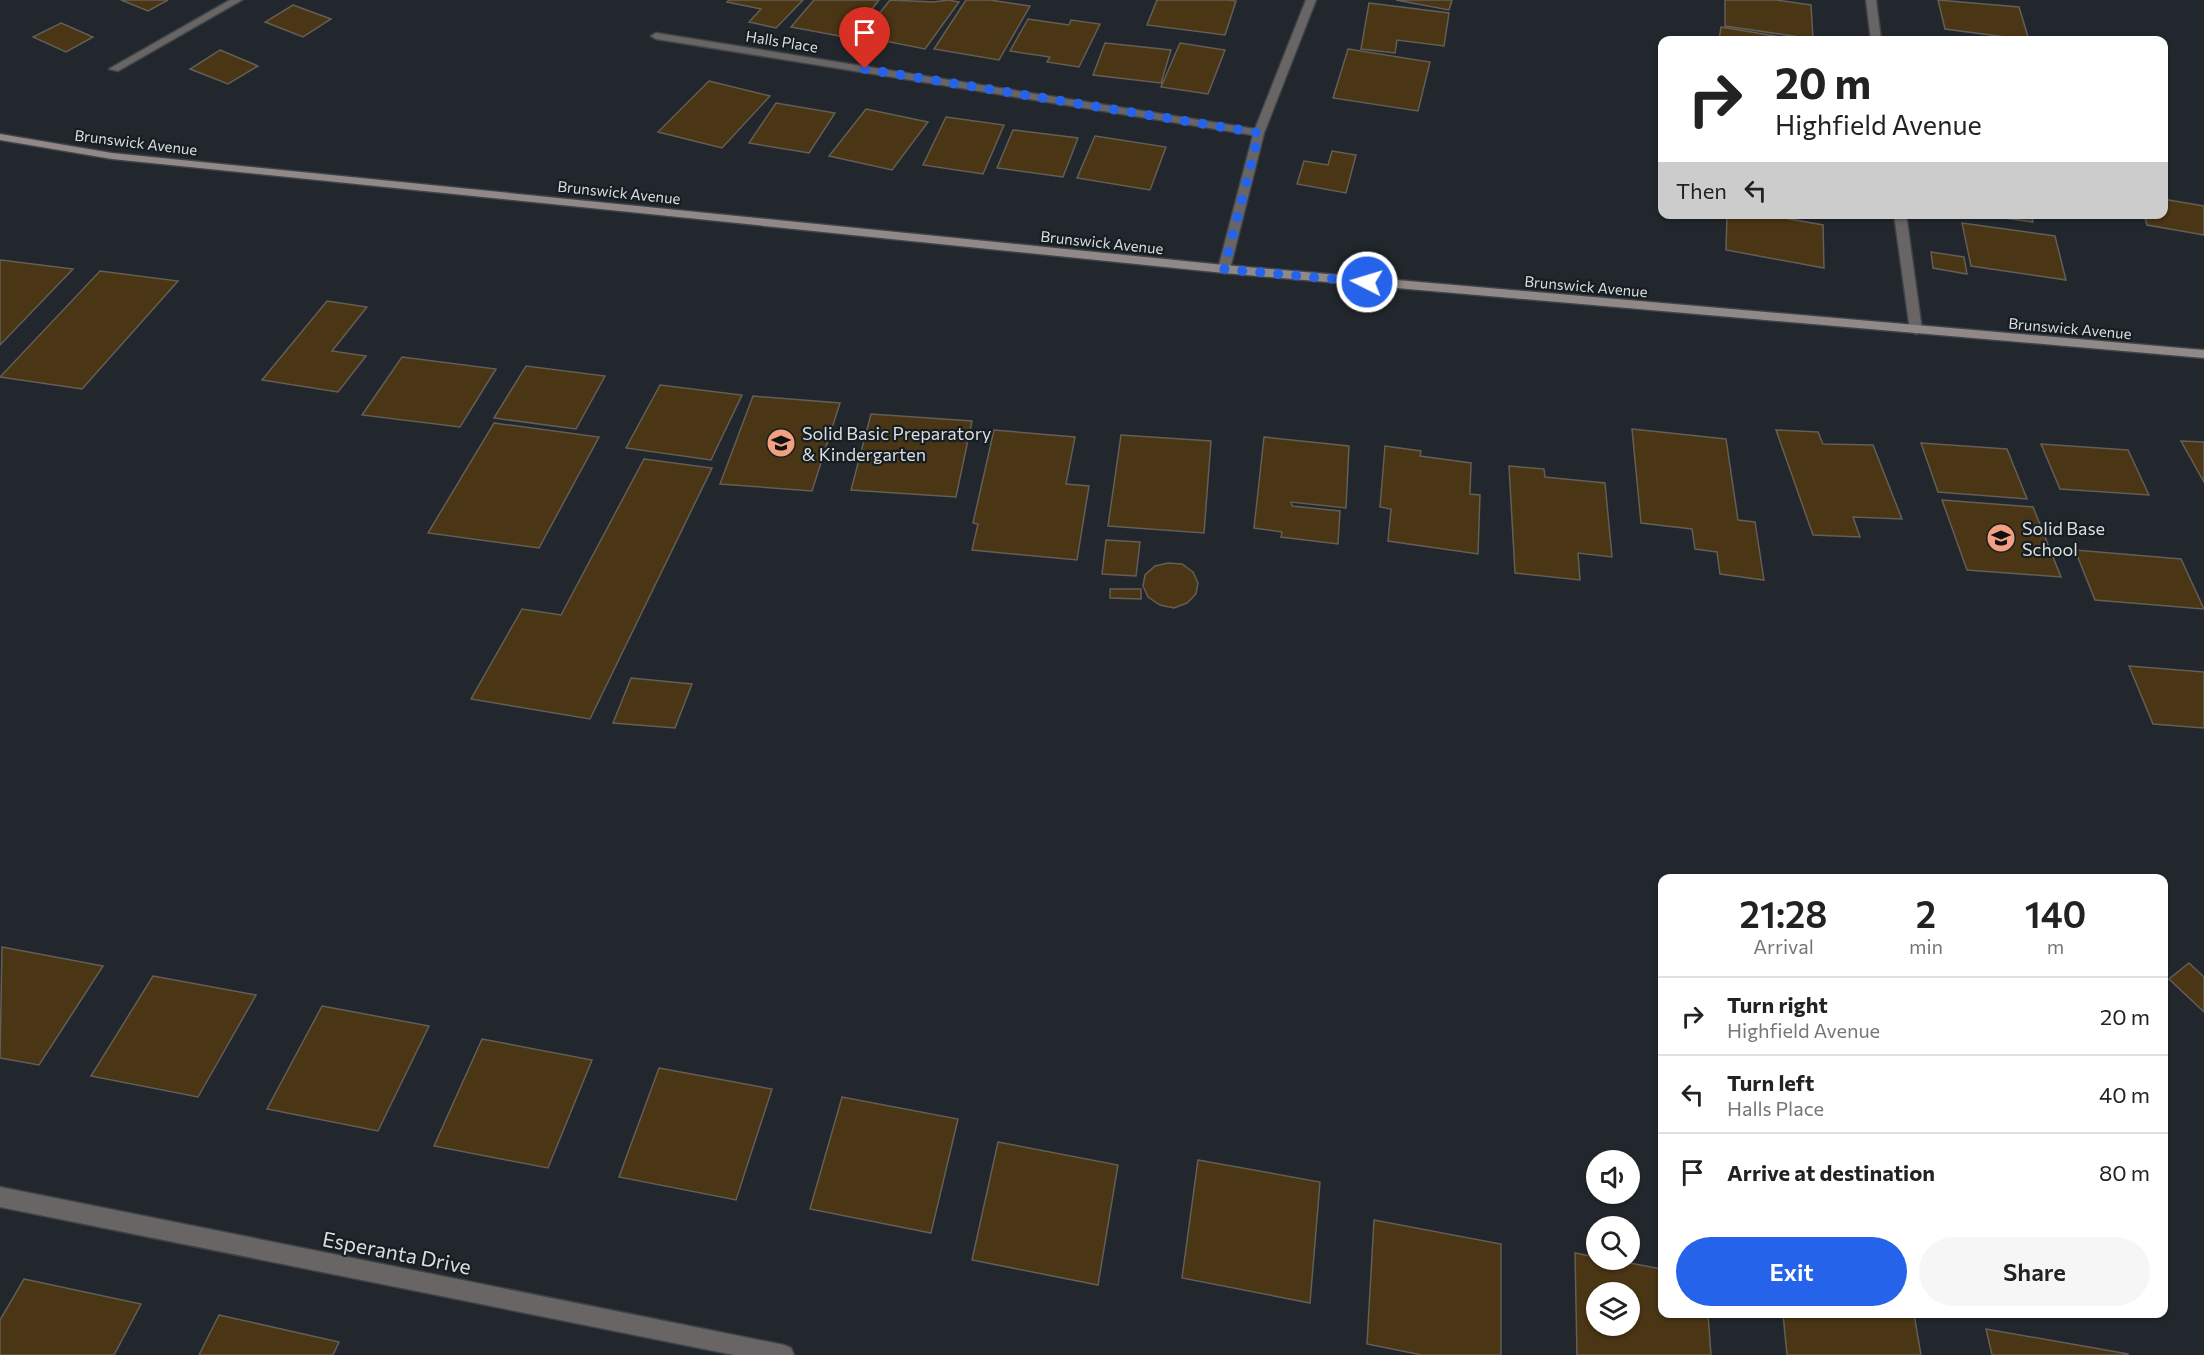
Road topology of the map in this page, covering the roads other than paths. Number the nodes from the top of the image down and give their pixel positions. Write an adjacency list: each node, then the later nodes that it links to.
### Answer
1 (237, 0): 6 (street)
2 (1311, 0): 7 (street)
3 (1871, 0): 5 (street)
4 (656, 36): 7 (street, Halls Place)
5 (1876, 36)
6 (114, 69)
7 (1259, 133): 10 (street)
8 (0, 137): 10 (main road, Brunswick Avenue)
9 (1901, 219): 11 (street)
10 (1224, 269): 11 (main road, Brunswick Avenue)
11 (1916, 330): 12 (main road, Brunswick Avenue)
12 (2204, 354)
13 (0, 1197): 14 (street, Esperanta Drive)
14 (784, 1355)

